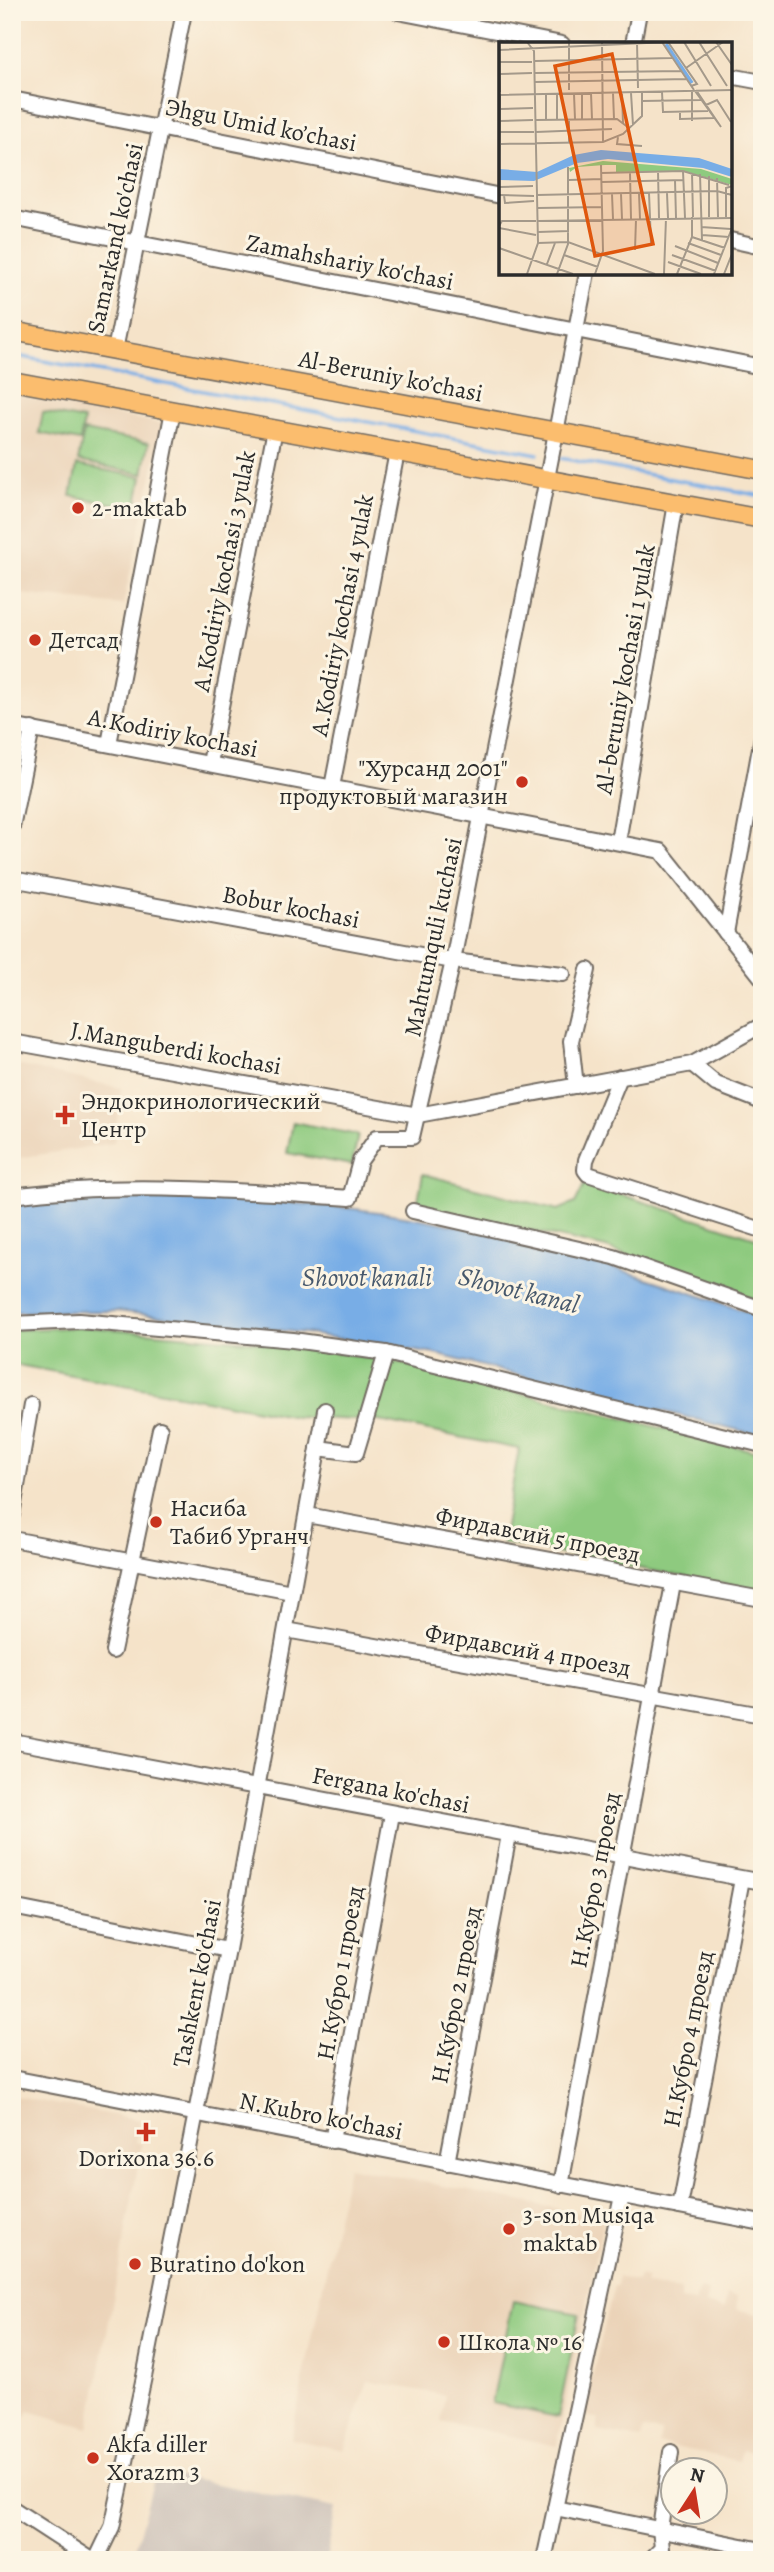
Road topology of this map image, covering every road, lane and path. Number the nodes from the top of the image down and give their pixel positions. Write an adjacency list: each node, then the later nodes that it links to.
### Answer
1 (184, 12): 9 (street, Samarkand ko'chasi)
2 (398, 12): 4 (street)
3 (639, 12): 5 (street)
4 (552, 42)
5 (633, 42)
6 (732, 76): 7 (street)
7 (762, 82)
8 (12, 99): 9 (street, Эhgu Umid ko’chasi)
9 (162, 128): 10 (street, Эhgu Umid ko’chasi); 13 (street, Samarkand ko'chasi)
10 (499, 195)
11 (12, 218): 13 (street, Zamahshariy ko'chasi)
12 (732, 240): 14 (street)
13 (138, 243): 16 (street, Zamahshariy ko'chasi); 18 (street, Samarkand ko'chasi)
14 (762, 247)
15 (587, 275): 16 (street, Mahtumquli kuchasi)
16 (575, 330): 19 (street, Zamahshariy ko'chasi); 23 (street, Mahtumquli kuchasi)
17 (12, 331): 18 (main road, Al-Beruniy ko’chasi)
18 (115, 350): 23 (main road, Al-Beruniy ko’chasi)
19 (762, 367)
20 (12, 381): 21 (main road)
21 (173, 410): 22 (main road); 32 (street)
22 (275, 429): 24 (main road); 33 (street, A.Kodiriy kochasi 3 yulak)
23 (555, 432): 25 (main road, Al-Beruniy ko’chasi); 26 (street, Mahtumquli kuchasi)
24 (397, 452): 26 (main road); 34 (street, A.Kodiriy kochasi 4 yulak)
25 (762, 470)
26 (546, 479): 27 (main road); 35 (street, Mahtumquli kuchasi)
27 (676, 503): 28 (main road); 37 (street, Al-beruniy kochasi 1 yulak)
28 (762, 519)
29 (12, 726): 30 (street, A.Kodiriy kochasi)
30 (32, 729): 32 (street, A.Kodiriy kochasi); 36 (street)
31 (762, 737): 39 (street)
32 (108, 744): 33 (street, A.Kodiriy kochasi)
33 (210, 763): 34 (street, A.Kodiriy kochasi)
34 (332, 787): 35 (street, A.Kodiriy kochasi)
35 (481, 815): 37 (street, A.Kodiriy kochasi); 40 (street, Mahtumquli kuchasi)
36 (12, 827)
37 (618, 842): 39 (street, A.Kodiriy kochasi)
38 (12, 878): 40 (street, Bobur kochasi)
39 (726, 933): 43 (street, A.Kodiriy kochasi)
40 (453, 961): 42 (street, Bobur kochasi); 50 (street, Mahtumquli kuchasi)
41 (588, 970): 48 (street)
42 (563, 974)
43 (762, 978)
44 (762, 1025): 46 (street, J.Manguberdi kochasi)
45 (12, 1042): 50 (street, J.Manguberdi kochasi)
46 (692, 1064): 47 (street, J.Manguberdi kochasi); 49 (street)
47 (620, 1077): 48 (street, J.Manguberdi kochasi); 53 (street)
48 (576, 1086): 50 (street, J.Manguberdi kochasi)
49 (762, 1102)
50 (418, 1115): 51 (street)
51 (12, 1196)
52 (413, 1210): 54 (street)
53 (762, 1230)
54 (762, 1309)
55 (12, 1324): 56 (street)
56 (386, 1353): 60 (street); 61 (street)
57 (32, 1405): 62 (street)
58 (325, 1410): 61 (street, Tashkent ko'chasi)
59 (160, 1429): 65 (street)
60 (762, 1445)
61 (318, 1448): 63 (street, Tashkent ko'chasi)
62 (12, 1516)
63 (307, 1516): 66 (street, Фирдавсий 5 проезд); 67 (street, Tashkent ko'chasi)
64 (12, 1539): 65 (street)
65 (132, 1563): 67 (street); 70 (street)
66 (673, 1584): 68 (street, Фирдавсий 5 проезд); 71 (street, Н.Кубро 3 проезд)
67 (292, 1592): 69 (street, Tashkent ko'chasi)
68 (762, 1599)
69 (286, 1630): 71 (street, Фирдавсий 4 проезд); 74 (street, Tashkent ko'chasi)
70 (113, 1651)
71 (654, 1695): 72 (street, Фирдавсий 4 проезд); 77 (street, Н.Кубро 3 проезд)
72 (762, 1715)
73 (12, 1741): 74 (street, Fergana ko'chasi)
74 (257, 1788): 75 (street, Fergana ko'chasi); 81 (street, Tashkent ko'chasi)
75 (392, 1814): 76 (street, Fergana ko'chasi); 84 (street, Н.Кубро 1 проезд)
76 (509, 1835): 77 (street, Fergana ko'chasi); 85 (street, Н.Кубро 2 проезд)
77 (622, 1857): 78 (street, Fergana ko'chasi); 86 (street, Н.Кубро 3 проезд)
78 (741, 1879): 79 (street, Fergana ko'chasi); 88 (street, Н.Кубро 4 проезд)
79 (762, 1882)
80 (12, 1907): 81 (street)
81 (228, 1950): 83 (street, Tashkent ko'chasi)
82 (12, 2078): 83 (street, N.Kubro ko'chasi)
83 (194, 2114): 84 (street, N.Kubro ko'chasi); 95 (street, Tashkent ko'chasi)
84 (332, 2141): 85 (street, N.Kubro ko'chasi)
85 (447, 2163): 86 (street, N.Kubro ko'chasi)
86 (561, 2185): 87 (street, N.Kubro ko'chasi)
87 (622, 2196): 88 (street, N.Kubro ko'chasi); 92 (street)
88 (680, 2207): 89 (street, N.Kubro ko'chasi)
89 (762, 2223)
90 (671, 2452): 93 (street)
91 (12, 2508): 95 (street)
92 (555, 2508): 93 (street); 96 (street)
93 (660, 2529): 94 (street); 97 (street)
94 (761, 2545)
95 (94, 2560)
96 (544, 2560)
97 (650, 2560)

